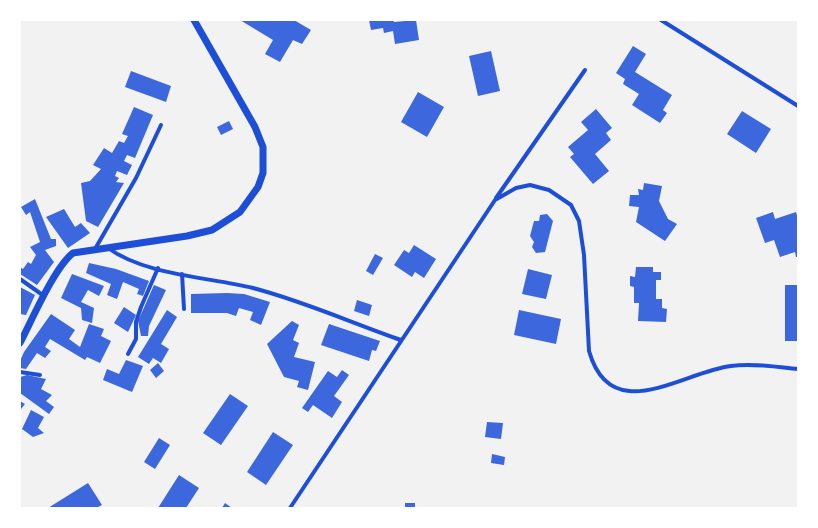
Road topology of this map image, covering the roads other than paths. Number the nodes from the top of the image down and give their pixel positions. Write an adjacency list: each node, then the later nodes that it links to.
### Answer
1 (194, 20): 7 (street)
2 (661, 20): 4 (street)
3 (585, 70): 6 (street)
4 (798, 106)
5 (161, 125): 8 (street)
6 (495, 200): 14 (street); 17 (street)
7 (107, 248): 8 (street); 9 (street)
8 (95, 249): 12 (street)
9 (158, 268): 10 (street); 16 (street)
10 (182, 274): 13 (street); 14 (street)
11 (20, 279): 12 (street)
12 (44, 296): 15 (street)
13 (184, 309)
14 (402, 340): 20 (street)
15 (20, 343)
16 (128, 354)
17 (798, 369)
18 (20, 372): 19 (street)
19 (40, 375)
20 (290, 508)

